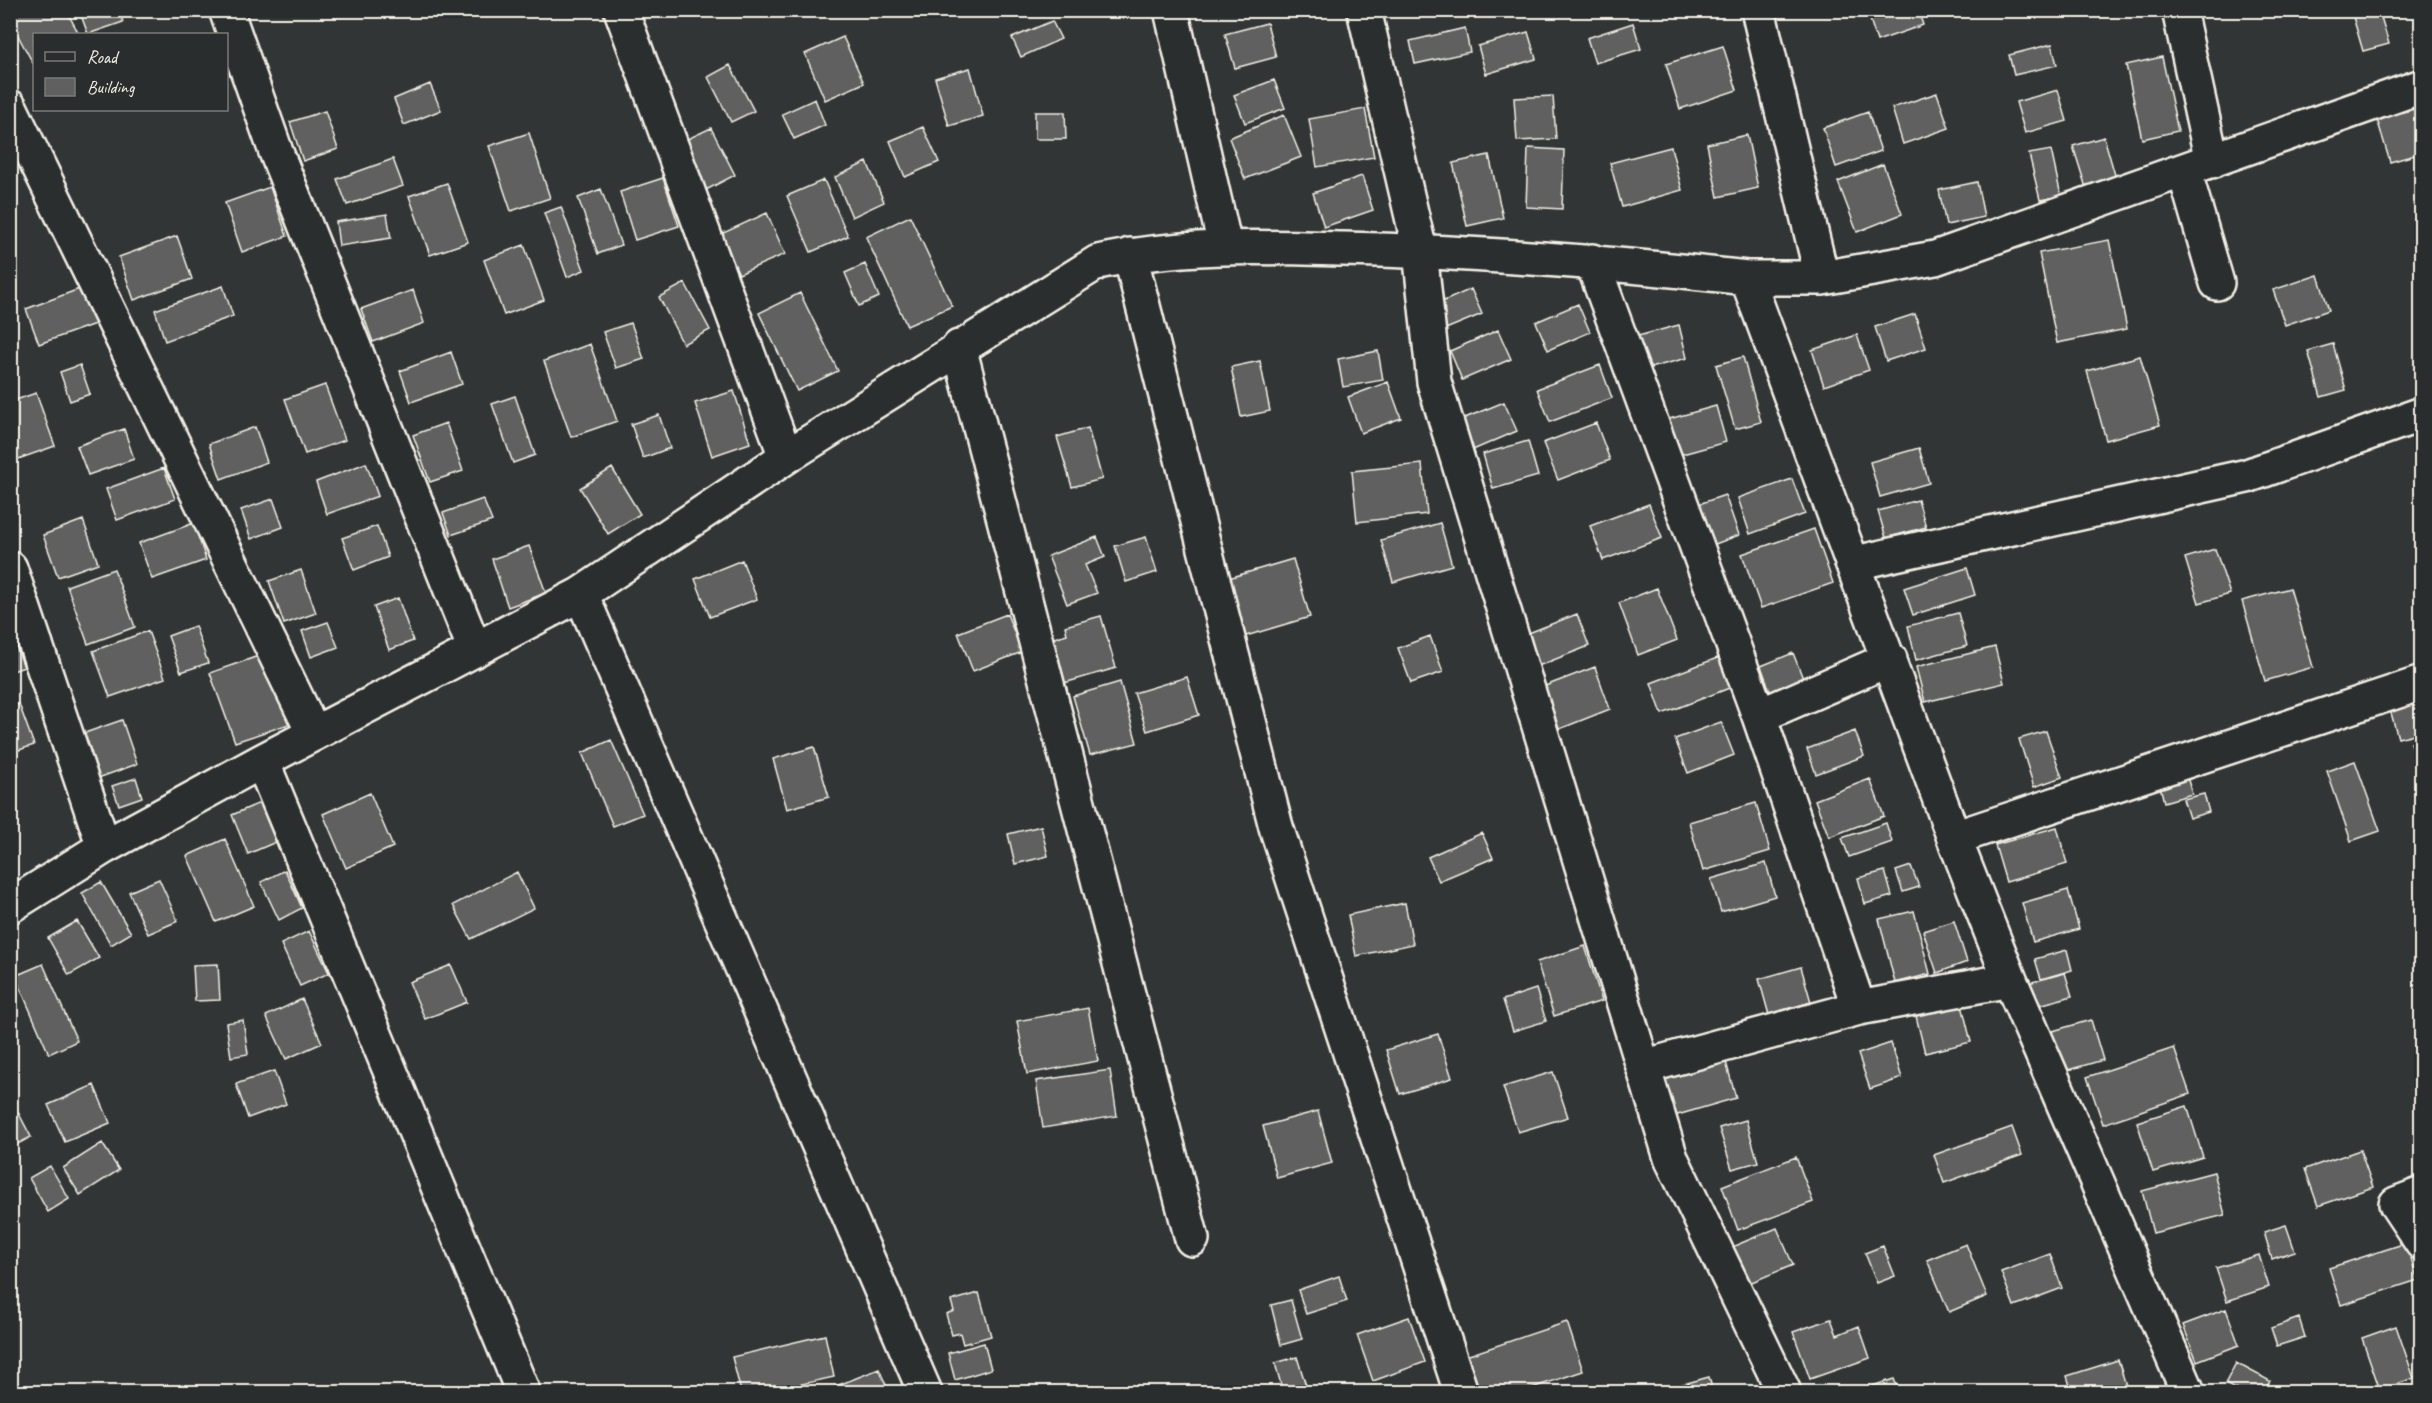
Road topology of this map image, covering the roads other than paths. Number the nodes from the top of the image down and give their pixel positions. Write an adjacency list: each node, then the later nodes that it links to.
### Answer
1 (226, 10): 23 (street)
2 (621, 10): 19 (street)
3 (1171, 10): 10 (street)
4 (1364, 10): 11 (street)
5 (1758, 10): 15 (street)
6 (2179, 10): 9 (street)
7 (2421, 86): 9 (street)
8 (10, 107): 27 (street)
9 (2198, 165): 15 (street); 16 (street)
10 (1224, 246): 11 (street); 12 (street)
11 (1420, 251): 13 (street); 34 (street)
12 (1130, 255): 17 (street); 40 (street)
13 (1592, 261): 14 (street); 26 (street)
14 (1747, 278): 15 (street); 20 (street)
15 (1822, 278)
16 (2217, 283)
17 (959, 347): 19 (street); 36 (street)
18 (2421, 414): 20 (street)
19 (786, 457): 22 (street)
20 (1855, 563): 24 (street)
21 (10, 568): 30 (street)
22 (581, 594): 23 (street); 39 (street)
23 (475, 650): 27 (street)
24 (1890, 659): 26 (street); 29 (street)
25 (2421, 683): 29 (street)
26 (1759, 716): 33 (street)
27 (314, 734): 28 (street)
28 (262, 761): 30 (street); 38 (street)
29 (1954, 838): 32 (street)
30 (104, 847): 31 (street)
31 (10, 906)
32 (2010, 980): 33 (street); 42 (street)
33 (1859, 1008): 34 (street)
34 (1643, 1067): 41 (street)
35 (2421, 1194): 37 (street)
36 (1192, 1239)
37 (2421, 1243)
38 (523, 1392)
39 (925, 1392)
40 (1461, 1392)
41 (1784, 1392)
42 (2187, 1392)

